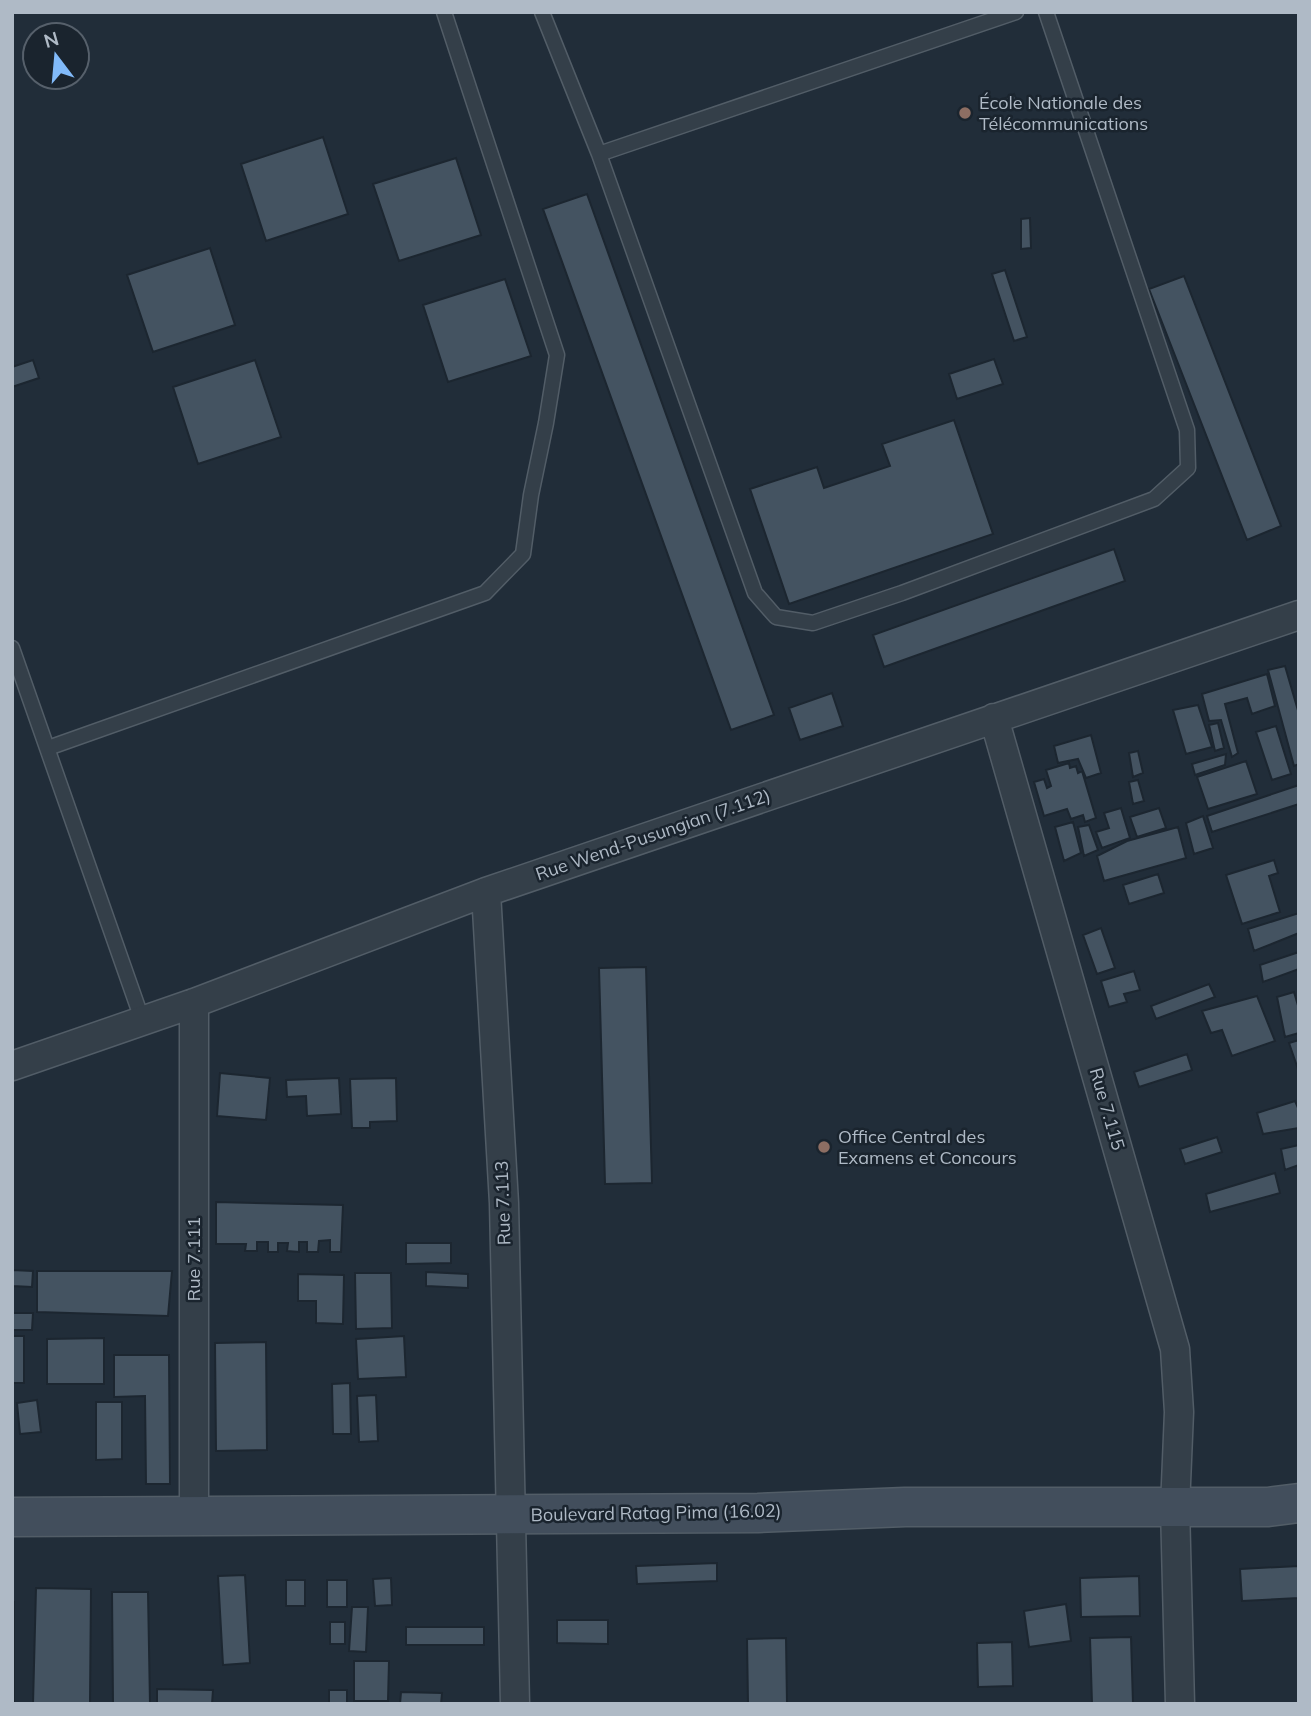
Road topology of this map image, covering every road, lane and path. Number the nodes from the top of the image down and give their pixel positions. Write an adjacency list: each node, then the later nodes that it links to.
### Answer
1 (444, 12): 9 (lane)
2 (542, 12): 5 (lane)
3 (1016, 12): 5 (lane)
4 (1046, 12): 5 (lane)
5 (599, 155)
6 (1299, 615): 8 (street, Rue Wend-Pusungian (7.112))
7 (12, 648): 9 (lane)
8 (994, 718): 10 (street, Rue Wend-Pusungian (7.112)); 15 (street, Rue 7.115)
9 (48, 748): 12 (lane)
10 (486, 892): 11 (street, Rue Wend-Pusungian (7.112)); 17 (street, Rue 7.113)
11 (194, 1003): 12 (street, Rue Wend-Pusungian (7.112)); 16 (street, Rue 7.111)
12 (143, 1021): 13 (street, Rue Wend-Pusungian (7.112))
13 (12, 1066)
14 (1299, 1503): 15 (street, Boulevard Ratag Pima (16.02))
15 (1175, 1507): 17 (street, Boulevard Ratag Pima (16.02)); 20 (street, Rue 7.115)
16 (194, 1515): 17 (street, Boulevard Ratag Pima (16.02)); 18 (street, Boulevard Ratag Pima (16.02))
17 (512, 1515): 19 (street, Rue 7.113)
18 (12, 1517)
19 (515, 1704)
20 (1181, 1704)

